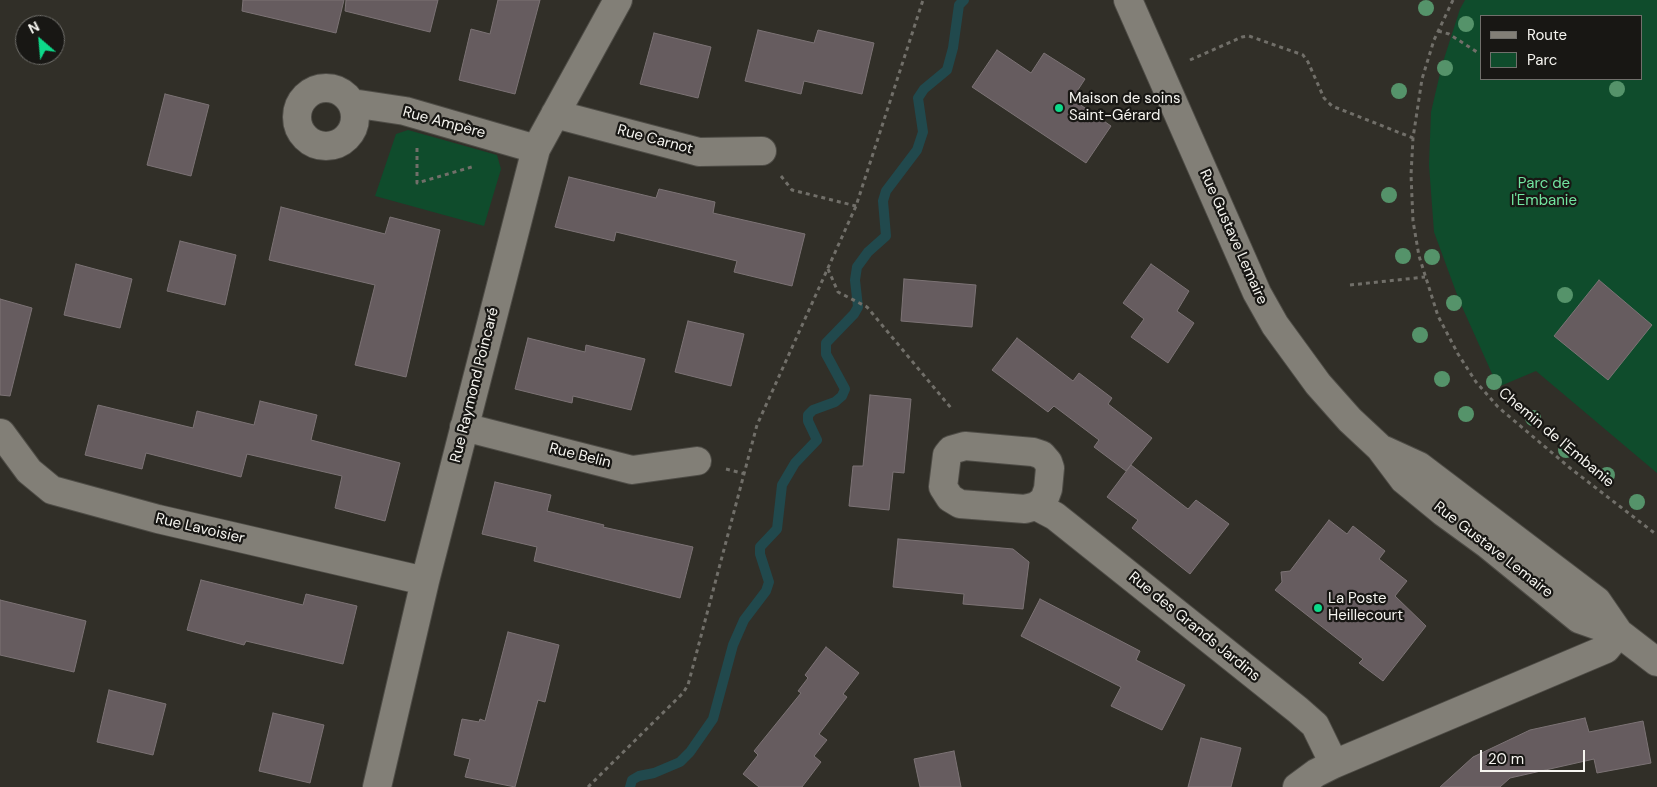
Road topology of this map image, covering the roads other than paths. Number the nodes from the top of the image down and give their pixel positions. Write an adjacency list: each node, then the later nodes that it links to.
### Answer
1 (618, 0): 4 (street, Rue Raymond Poincaré)
2 (1128, 0): 12 (street, Rue Gustave Lemaire)
3 (352, 103): 5 (street, Rue Ampère)
4 (555, 114): 5 (street, Rue Raymond Poincaré); 6 (street, Rue Carnot)
5 (525, 146): 7 (street, Rue Raymond Poincaré)
6 (762, 151)
7 (464, 426): 9 (street, Rue Belin); 11 (street, Rue Raymond Poincaré)
8 (1, 433): 11 (street, Rue Lavoisier)
9 (697, 461)
10 (1036, 506): 14 (street, Rue des Grands Jardins)
11 (425, 581): 15 (street, Rue Raymond Poincaré)
12 (1619, 633): 13 (street, Rue Gustave Lemaire); 14 (street)
13 (1657, 662)
14 (1334, 764): 16 (street)
15 (378, 787)
16 (1298, 787)

